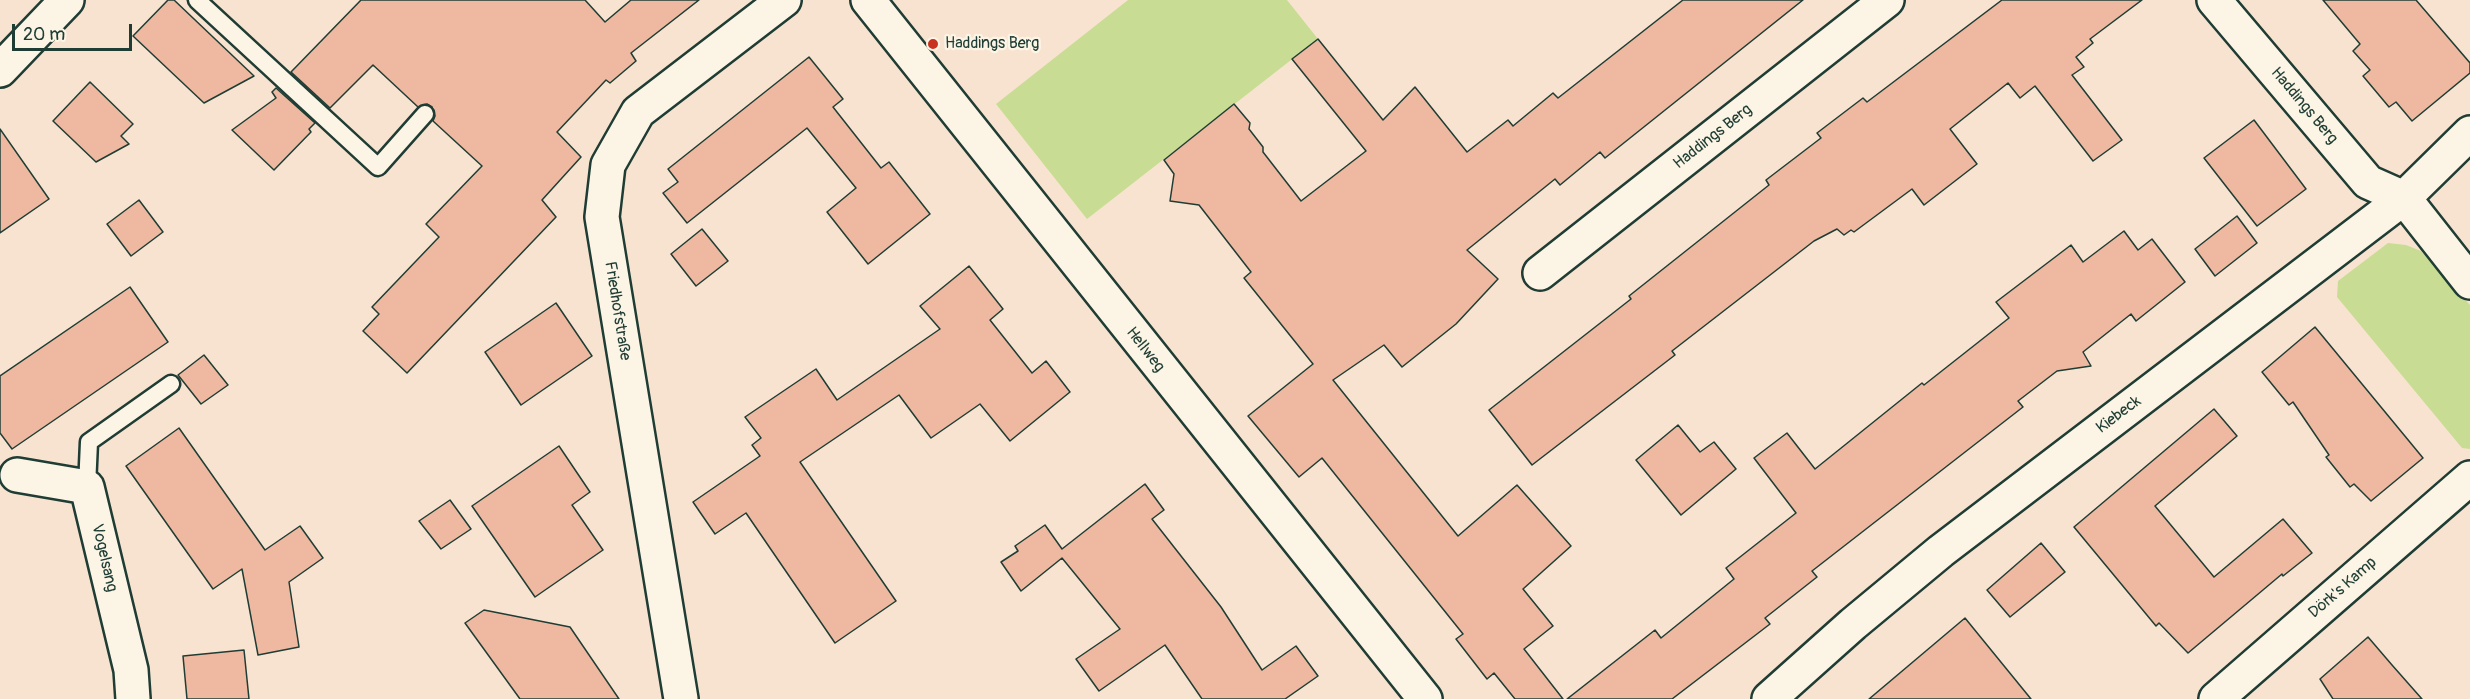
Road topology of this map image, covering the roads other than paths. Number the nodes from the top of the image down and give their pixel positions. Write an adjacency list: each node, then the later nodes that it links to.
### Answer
1 (67, 0): 7 (street)
2 (197, 0): 8 (lane)
3 (783, 0): 18 (street, Friedhofstraße)
4 (868, 0): 19 (street, Hellweg)
5 (1887, 0): 11 (street, Haddings Berg)
6 (2214, 0): 10 (street, Haddings Berg)
7 (0, 70)
8 (425, 114)
9 (2470, 133): 10 (street, Kiebeck)
10 (2404, 198): 12 (street); 20 (street, Kiebeck)
11 (1540, 273)
12 (2470, 282)
13 (171, 384): 16 (lane)
14 (17, 475): 16 (street)
15 (2470, 477): 21 (street, Dörk's Kamp)
16 (87, 487): 17 (street, Vogelsang)
17 (133, 699)
18 (681, 699)
19 (1425, 699)
20 (1770, 699)
21 (2216, 699)

